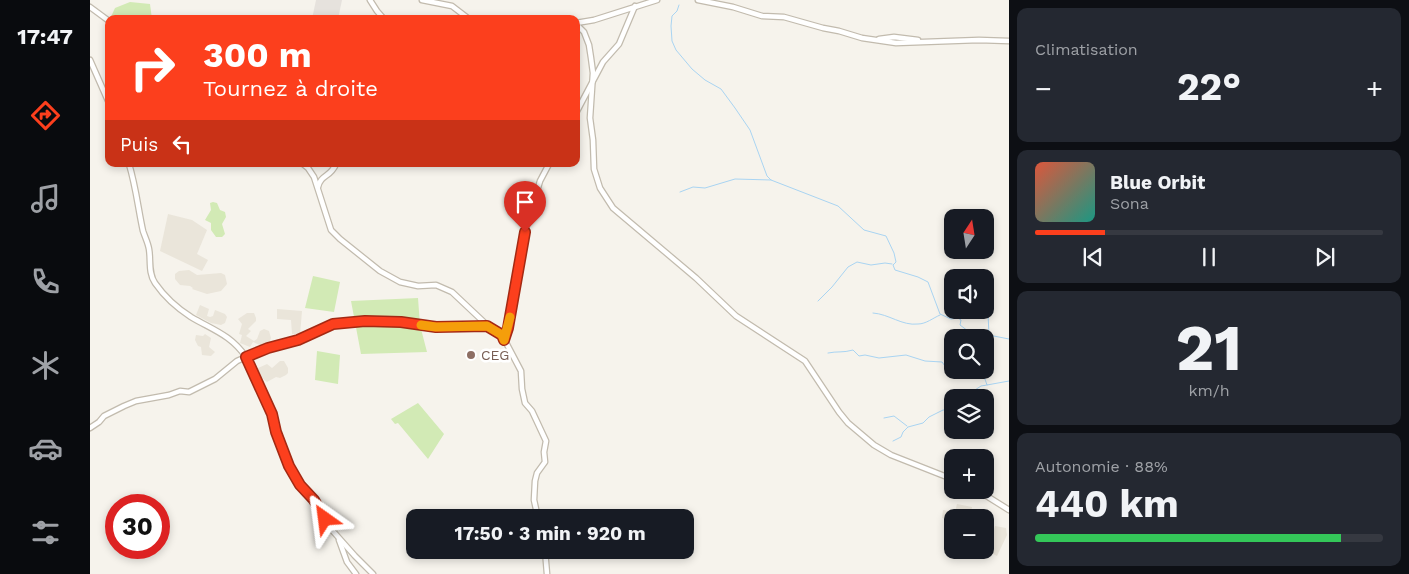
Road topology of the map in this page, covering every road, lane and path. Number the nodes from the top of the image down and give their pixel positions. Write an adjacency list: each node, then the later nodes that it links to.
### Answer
1 (370, 0): 7 (street)
2 (422, 0): 8 (street)
3 (657, 0): 6 (street)
4 (698, 0): 12 (street)
5 (90, 6): 9 (street)
6 (636, 6): 10 (street); 14 (street)
7 (380, 15)
8 (464, 15)
9 (105, 18)
10 (580, 22)
11 (580, 28): 14 (street)
12 (1009, 41)
13 (90, 60): 15 (street)
14 (592, 86): 16 (street); 26 (street)
15 (105, 94)
16 (580, 106)
17 (130, 167): 24 (street)
18 (306, 167): 21 (street)
19 (334, 167): 21 (street)
20 (547, 167): 23 (street)
21 (318, 188): 22 (street)
22 (487, 326): 23 (street); 24 (street)
23 (504, 340): 28 (street)
24 (246, 357): 25 (street); 30 (street)
25 (90, 428)
26 (944, 476)
27 (991, 499): 29 (street)
28 (536, 509)
29 (1009, 510)
30 (338, 536): 32 (street); 33 (street)
31 (546, 559): 34 (street)
32 (356, 574)
33 (373, 574)
34 (547, 574)

